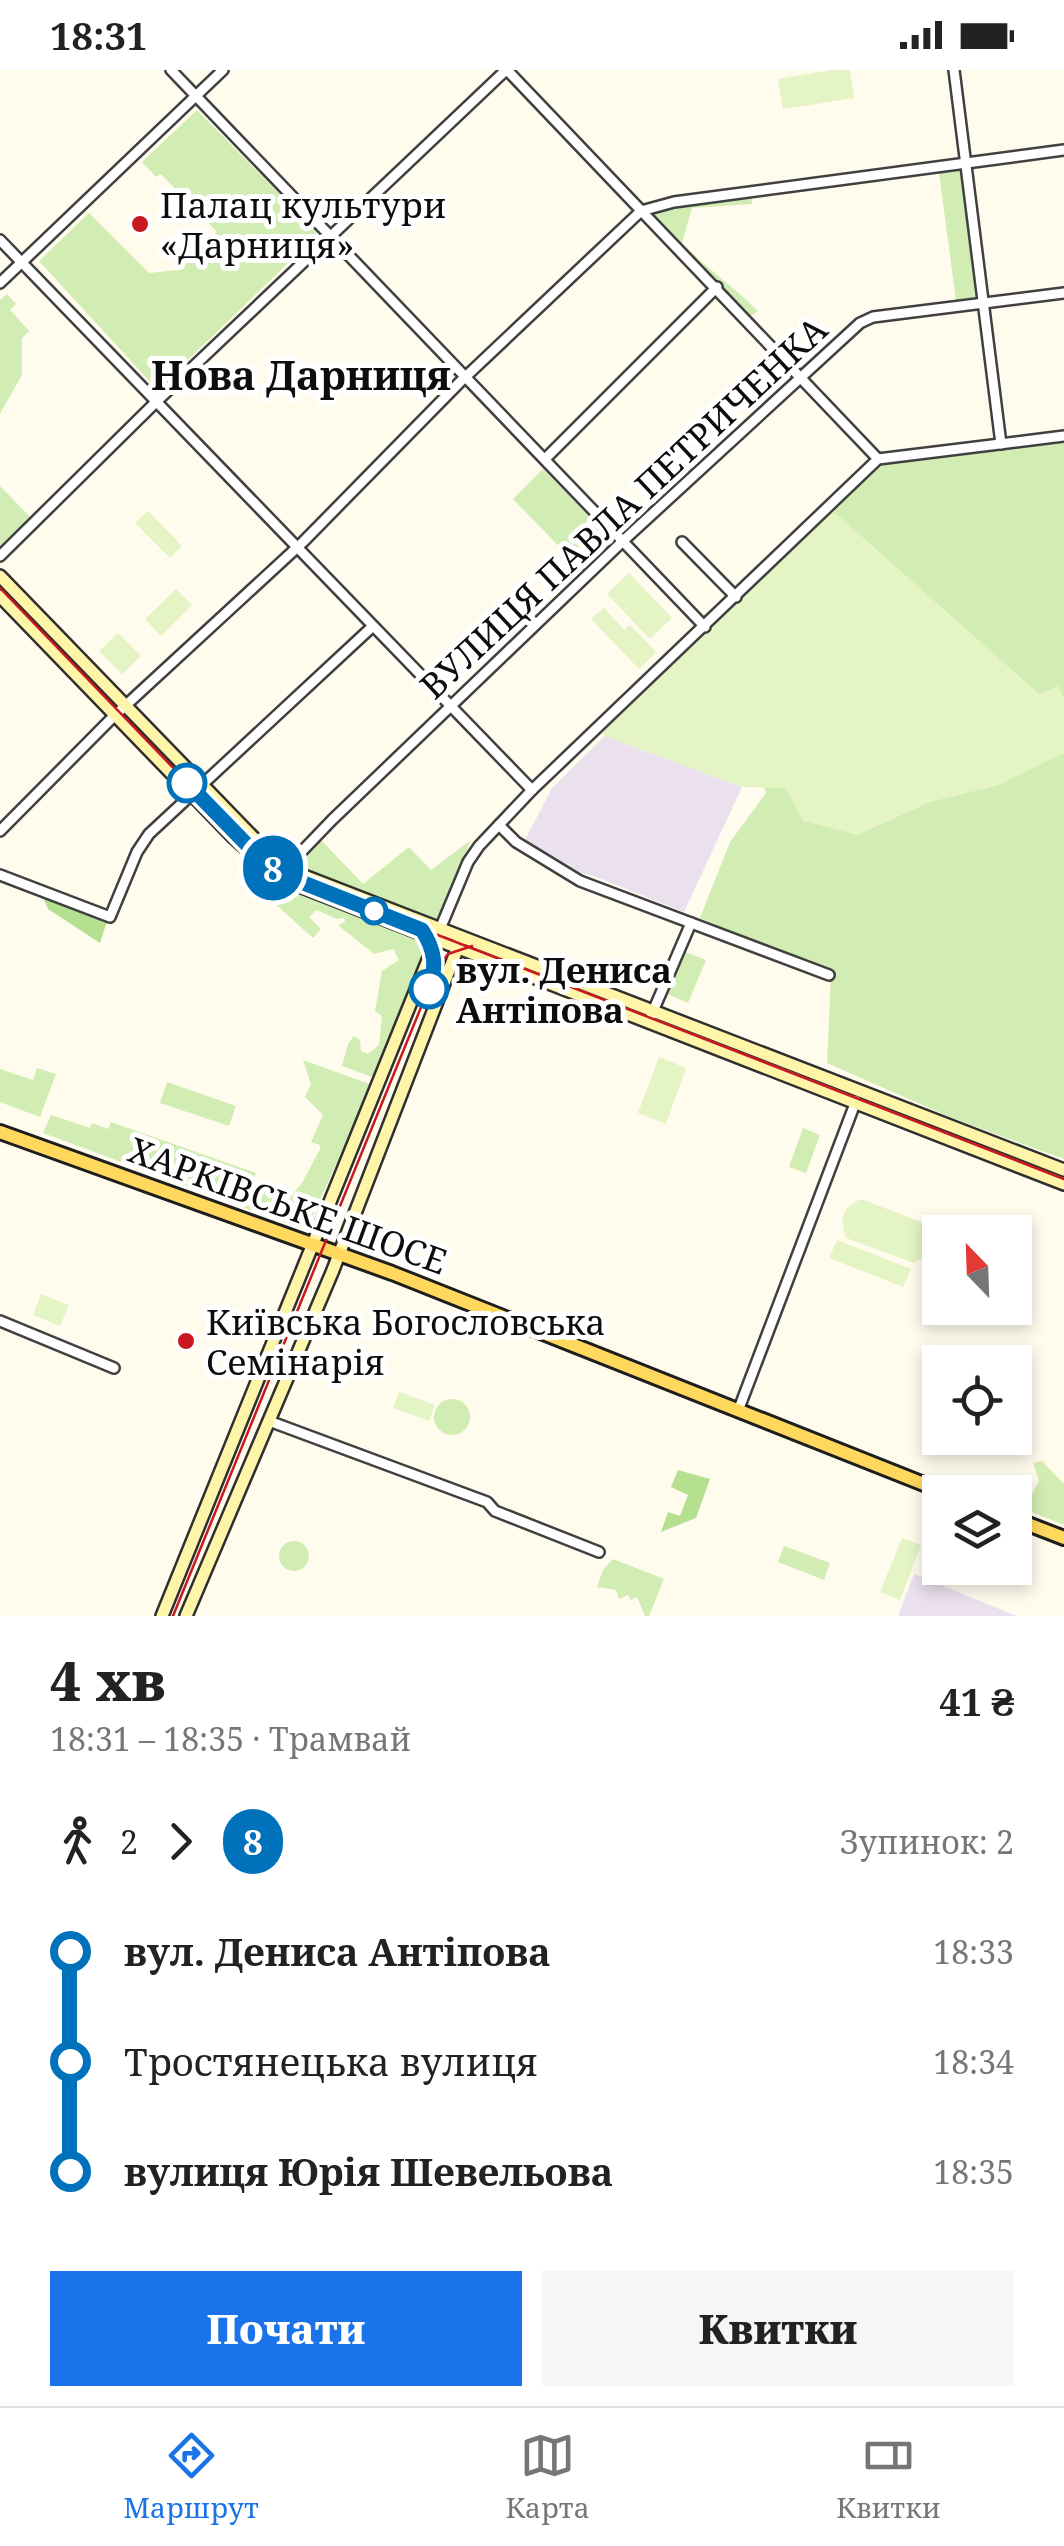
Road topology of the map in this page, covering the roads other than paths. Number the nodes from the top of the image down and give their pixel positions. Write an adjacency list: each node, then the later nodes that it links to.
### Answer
1 (171, 70): 5 (street)
2 (223, 70): 5 (street)
3 (506, 70): 8 (street); 9 (street)
4 (954, 70): 7 (street)
5 (197, 96): 9 (street); 11 (street)
6 (1064, 150): 7 (street)
7 (967, 162): 8 (street); 15 (street)
8 (641, 210): 13 (street); 17 (street)
9 (333, 236): 17 (street); 18 (street)
10 (0, 240): 11 (street)
11 (21, 262): 12 (street); 18 (street)
12 (0, 283)
13 (718, 287): 16 (street); 21 (street)
14 (1064, 293): 15 (street, ВУЛИЦЯ ПАВЛА ПЕТРИЧЕНКА)
15 (983, 304): 16 (street, ВУЛИЦЯ ПАВЛА ПЕТРИЧЕНКА); 20 (street)
16 (800, 376): 22 (street); 23 (street, ВУЛИЦЯ ПАВЛА ПЕТРИЧЕНКА)
17 (465, 378): 21 (street); 25 (street)
18 (157, 401): 25 (street); 26 (street)
19 (1064, 436): 20 (street)
20 (1000, 444): 22 (street)
21 (544, 459): 23 (street)
22 (878, 459): 29 (street)
23 (624, 540): 31 (street); 32 (street, ВУЛИЦЯ ПАВЛА ПЕТРИЧЕНКА)
24 (682, 542): 29 (street)
25 (296, 548): 30 (street); 33 (street)
26 (0, 556)
27 (0, 576): 33 (street)
28 (0, 596): 33 (street)
29 (736, 597): 31 (street)
30 (373, 626): 32 (street); 34 (street)
31 (705, 627): 35 (street)
32 (451, 705): 35 (street); 38 (street, ВУЛИЦЯ ПАВЛА ПЕТРИЧЕНКА)
33 (120, 710): 34 (street); 37 (street)
34 (197, 790): 38 (street); 39 (street)
35 (532, 790): 36 (street)
36 (499, 825): 40 (street); 41 (street)
37 (0, 831)
38 (282, 872): 41 (street)
39 (0, 875)
40 (691, 923): 43 (street); 44 (street)
41 (439, 935): 42 (street); 49 (street)
42 (459, 943): 44 (street); 50 (street)
43 (829, 975)
44 (650, 1018): 45 (street)
45 (857, 1098): 47 (street); 48 (street); 53 (street)
46 (0, 1132): 49 (main road, ХАРКІВСЬКЕ ШОСЕ)
47 (1064, 1170)
48 (1064, 1184)
49 (311, 1244): 50 (main road, ХАРКІВСЬКЕ ШОСЕ); 59 (street)
50 (340, 1254): 53 (main road, ХАРКІВСЬКЕ ШОСЕ); 54 (street)
51 (0, 1322): 52 (street)
52 (114, 1368)
53 (738, 1411): 55 (main road, ХАРКІВСЬКЕ ШОСЕ)
54 (268, 1421): 58 (street); 60 (street)
55 (922, 1483)
56 (1032, 1526): 57 (main road)
57 (1064, 1538)
58 (599, 1552)
59 (162, 1616)
60 (186, 1616)

